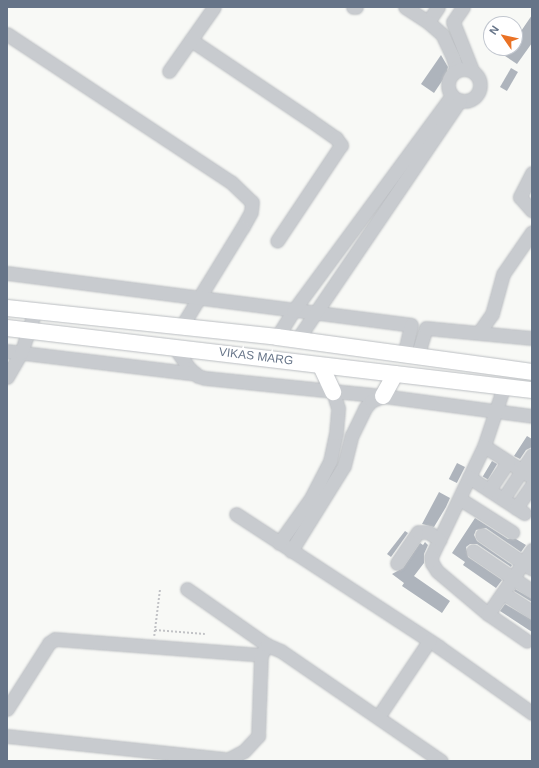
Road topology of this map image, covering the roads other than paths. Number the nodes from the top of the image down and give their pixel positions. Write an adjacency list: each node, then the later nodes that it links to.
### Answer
1 (214, 7): 9 (street)
2 (353, 7): 3 (street)
3 (356, 7)
4 (405, 7): 7 (street)
5 (438, 7): 7 (street)
6 (463, 7): 10 (street)
7 (428, 22): 12 (street)
8 (7, 34): 19 (street)
9 (191, 40): 11 (street); 17 (street)
10 (472, 70): 12 (street); 13 (street)
11 (170, 71)
12 (454, 73): 13 (street)
13 (456, 98): 21 (street); 23 (street)
14 (532, 173): 15 (street)
15 (532, 211)
16 (532, 232): 29 (street)
17 (277, 241)
18 (7, 273): 19 (street)
19 (198, 298): 21 (street); 25 (street)
20 (7, 308): 22 (main road)
21 (294, 308): 23 (street); 30 (street)
22 (35, 311): 25 (main road); 28 (street)
23 (316, 312): 24 (street); 32 (street)
24 (411, 325): 27 (street); 36 (street)
25 (181, 327): 30 (main road)
26 (7, 328): 28 (main road, VIKAS MARG)
27 (426, 328): 29 (street); 36 (street)
28 (30, 331): 33 (main road, VIKAS MARG); 35 (street)
29 (480, 331): 31 (street)
30 (277, 337): 32 (main road)
31 (532, 338)
32 (297, 340): 36 (main road)
33 (175, 348): 37 (main road, VIKAS MARG); 39 (street)
34 (7, 351): 35 (street)
35 (22, 353): 39 (street); 41 (street)
36 (411, 356): 38 (main road)
37 (321, 366): 40 (main road, VIKAS MARG); 44 (main road)
38 (532, 372)
39 (196, 374): 44 (street)
40 (395, 374): 42 (main road, VIKAS MARG); 45 (main road)
41 (7, 377)
42 (504, 386): 43 (main road, VIKAS MARG); 46 (street)
43 (532, 390)
44 (333, 392): 45 (street); 48 (street)
45 (383, 396): 46 (street); 49 (street)
46 (495, 411): 47 (street); 50 (street)
47 (532, 416)
48 (334, 442): 49 (street); 63 (street)
49 (350, 445): 65 (street)
50 (484, 446): 52 (street); 54 (street)
51 (532, 456): 53 (street)
52 (508, 462): 53 (street); 56 (street)
53 (527, 474): 58 (street)
54 (469, 477): 56 (street); 57 (street)
55 (532, 485): 58 (street)
56 (490, 490): 58 (street)
57 (460, 499): 60 (street); 62 (street)
58 (503, 499)
59 (236, 514): 63 (street)
60 (512, 532)
61 (482, 536): 68 (street)
62 (440, 540): 67 (street); 74 (street)
63 (279, 543): 65 (street)
64 (532, 550): 68 (street)
65 (291, 551): 75 (street)
66 (473, 551): 69 (street)
67 (397, 563)
68 (527, 566): 69 (street)
69 (513, 578): 71 (street); 72 (street)
70 (187, 589): 77 (street)
71 (532, 591)
72 (503, 593): 73 (street); 74 (street)
73 (532, 612)
74 (488, 614): 76 (street)
75 (429, 641): 79 (street); 80 (street)
76 (527, 641)
77 (264, 650): 78 (street); 80 (street); 82 (street)
78 (7, 709)
79 (532, 713)
80 (378, 716): 83 (street)
81 (7, 736): 82 (street)
82 (226, 760)
83 (441, 761)

